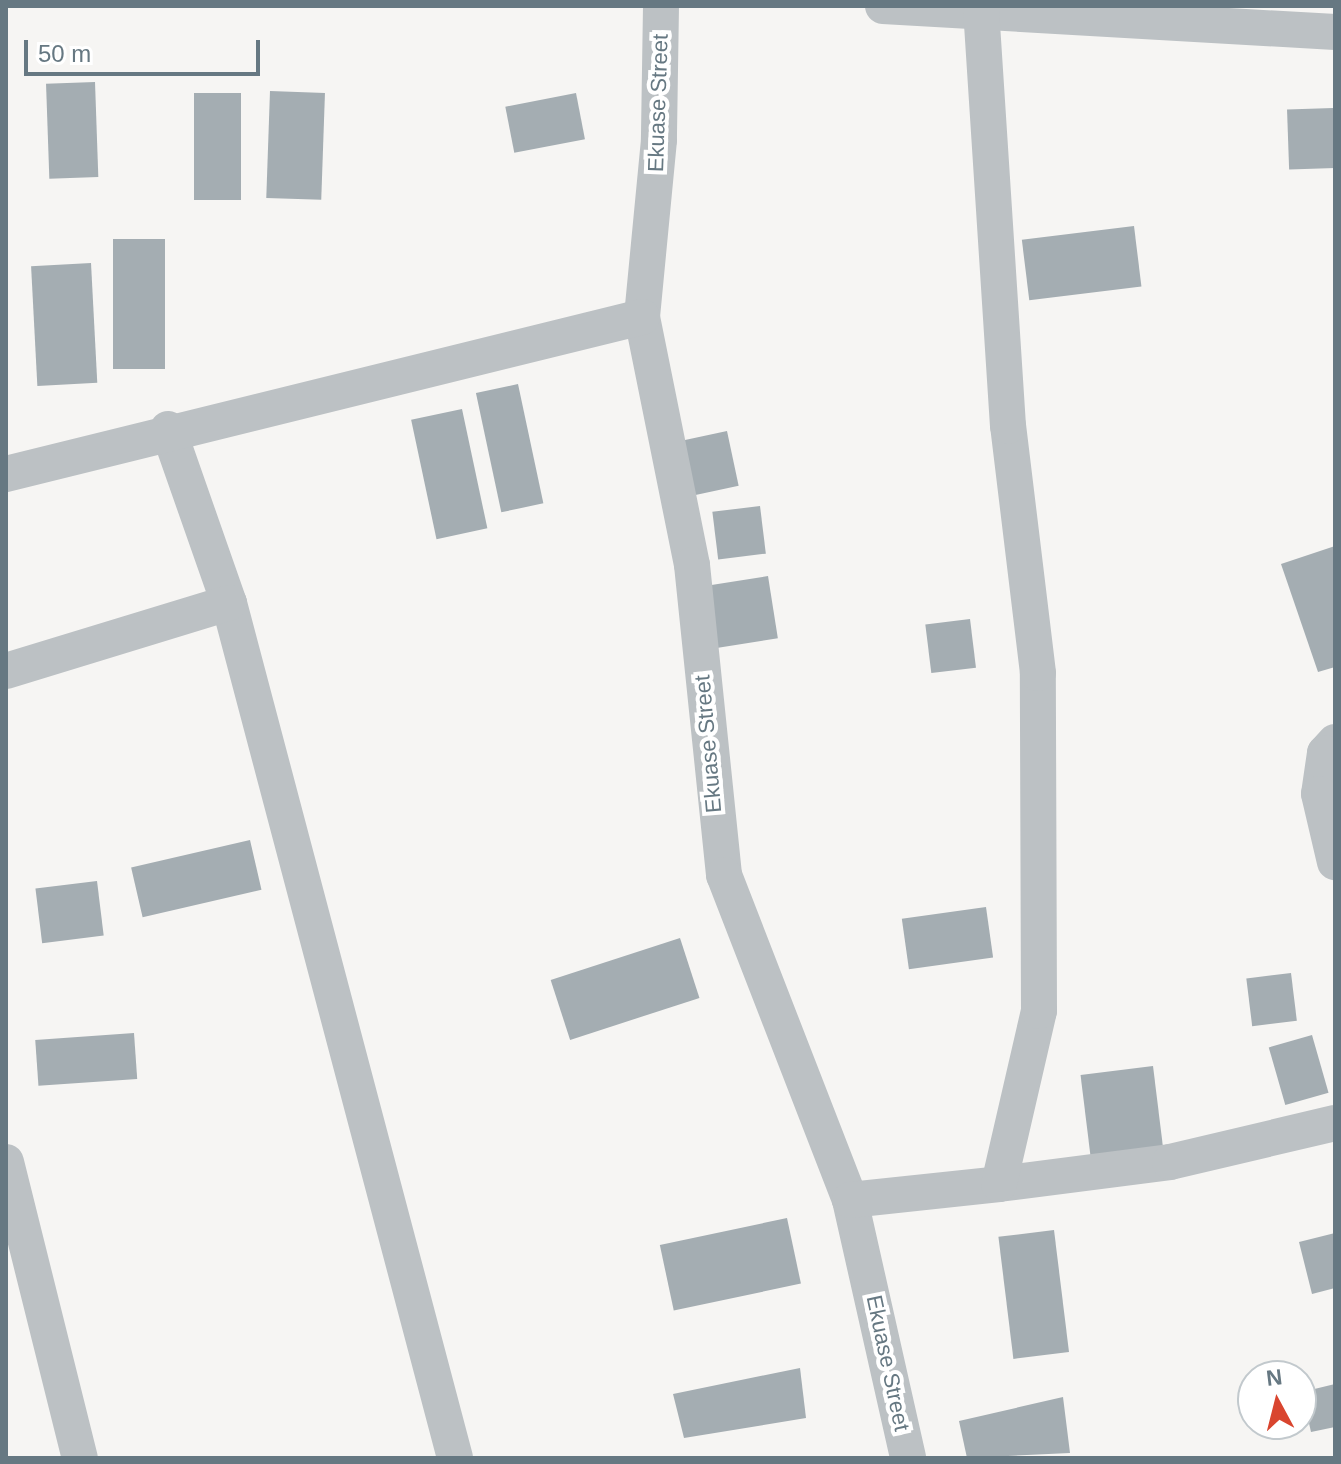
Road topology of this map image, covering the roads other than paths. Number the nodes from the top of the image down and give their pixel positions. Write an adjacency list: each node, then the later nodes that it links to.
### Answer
1 (661, 6): 6 (street, Ekuase Street)
2 (883, 6): 3 (street)
3 (931, 8): 4 (street)
4 (981, 14): 5 (street); 15 (street)
5 (1335, 32)
6 (642, 317): 7 (street); 16 (street, Ekuase Street)
7 (168, 429): 8 (street); 9 (street)
8 (6, 474)
9 (229, 603): 10 (street); 18 (street)
10 (6, 671)
11 (1335, 742): 12 (street)
12 (1335, 862)
13 (1335, 1123): 15 (street)
14 (6, 1162): 17 (street)
15 (999, 1184): 16 (street)
16 (850, 1200): 19 (street, Ekuase Street)
17 (80, 1458)
18 (455, 1458)
19 (908, 1458)

